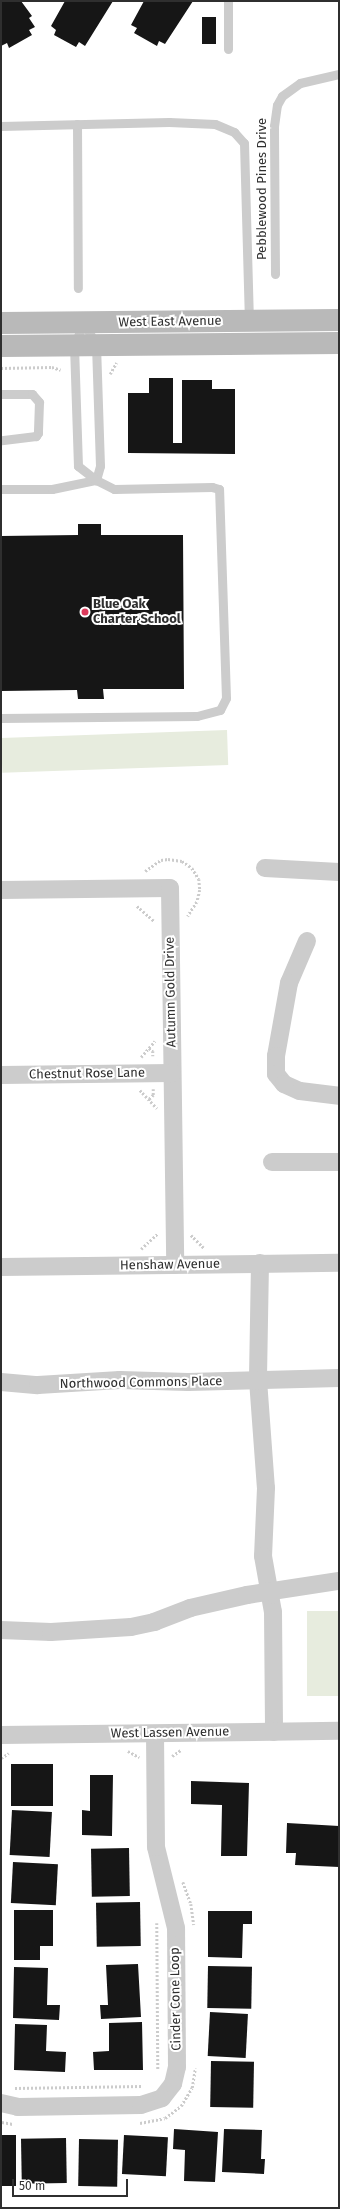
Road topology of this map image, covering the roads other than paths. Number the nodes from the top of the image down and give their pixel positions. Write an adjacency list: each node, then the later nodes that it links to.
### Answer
1 (228, 1): 2 (lane)
2 (228, 49)
3 (339, 74): 6 (lane, Pebblewood Pines Drive)
4 (76, 124): 5 (lane); 7 (lane); 9 (lane)
5 (1, 126)
6 (276, 274)
7 (78, 288)
8 (339, 320): 9 (main road, West East Avenue)
9 (248, 321): 10 (main road, West East Avenue)
10 (84, 323): 11 (main road, West East Avenue); 13 (lane); 14 (lane)
11 (1, 324)
12 (339, 343): 14 (main road, West East Avenue)
13 (74, 345): 14 (main road, West East Avenue); 15 (main road, West East Avenue); 18 (lane)
14 (96, 345): 18 (lane)
15 (1, 346)
16 (1, 394): 17 (lane)
17 (1, 440)
18 (96, 480): 19 (lane); 20 (lane)
19 (1, 489)
20 (1, 718)
21 (265, 868): 22 (street)
22 (339, 872)
23 (1, 890): 25 (street, Autumn Gold Drive)
24 (308, 941): 27 (street)
25 (172, 1073): 26 (street, Chestnut Rose Lane); 32 (street, Autumn Gold Drive)
26 (1, 1075)
27 (339, 1096)
28 (272, 1162): 29 (street)
29 (339, 1162)
30 (260, 1263): 31 (street, Henshaw Avenue); 32 (street, Henshaw Avenue); 35 (street)
31 (339, 1263)
32 (175, 1265): 33 (street, Henshaw Avenue)
33 (1, 1267)
34 (339, 1378): 35 (street, Northwood Commons Place)
35 (258, 1380): 36 (street, Northwood Commons Place); 38 (street)
36 (1, 1382)
37 (339, 1581): 38 (street)
38 (270, 1591): 39 (street); 41 (street)
39 (1, 1630)
40 (339, 1731): 41 (street, West Lassen Avenue)
41 (274, 1732): 42 (street, West Lassen Avenue)
42 (154, 1734): 43 (street, West Lassen Avenue); 44 (street, Cinder Cone Loop)
43 (1, 1735)
44 (1, 2103)

